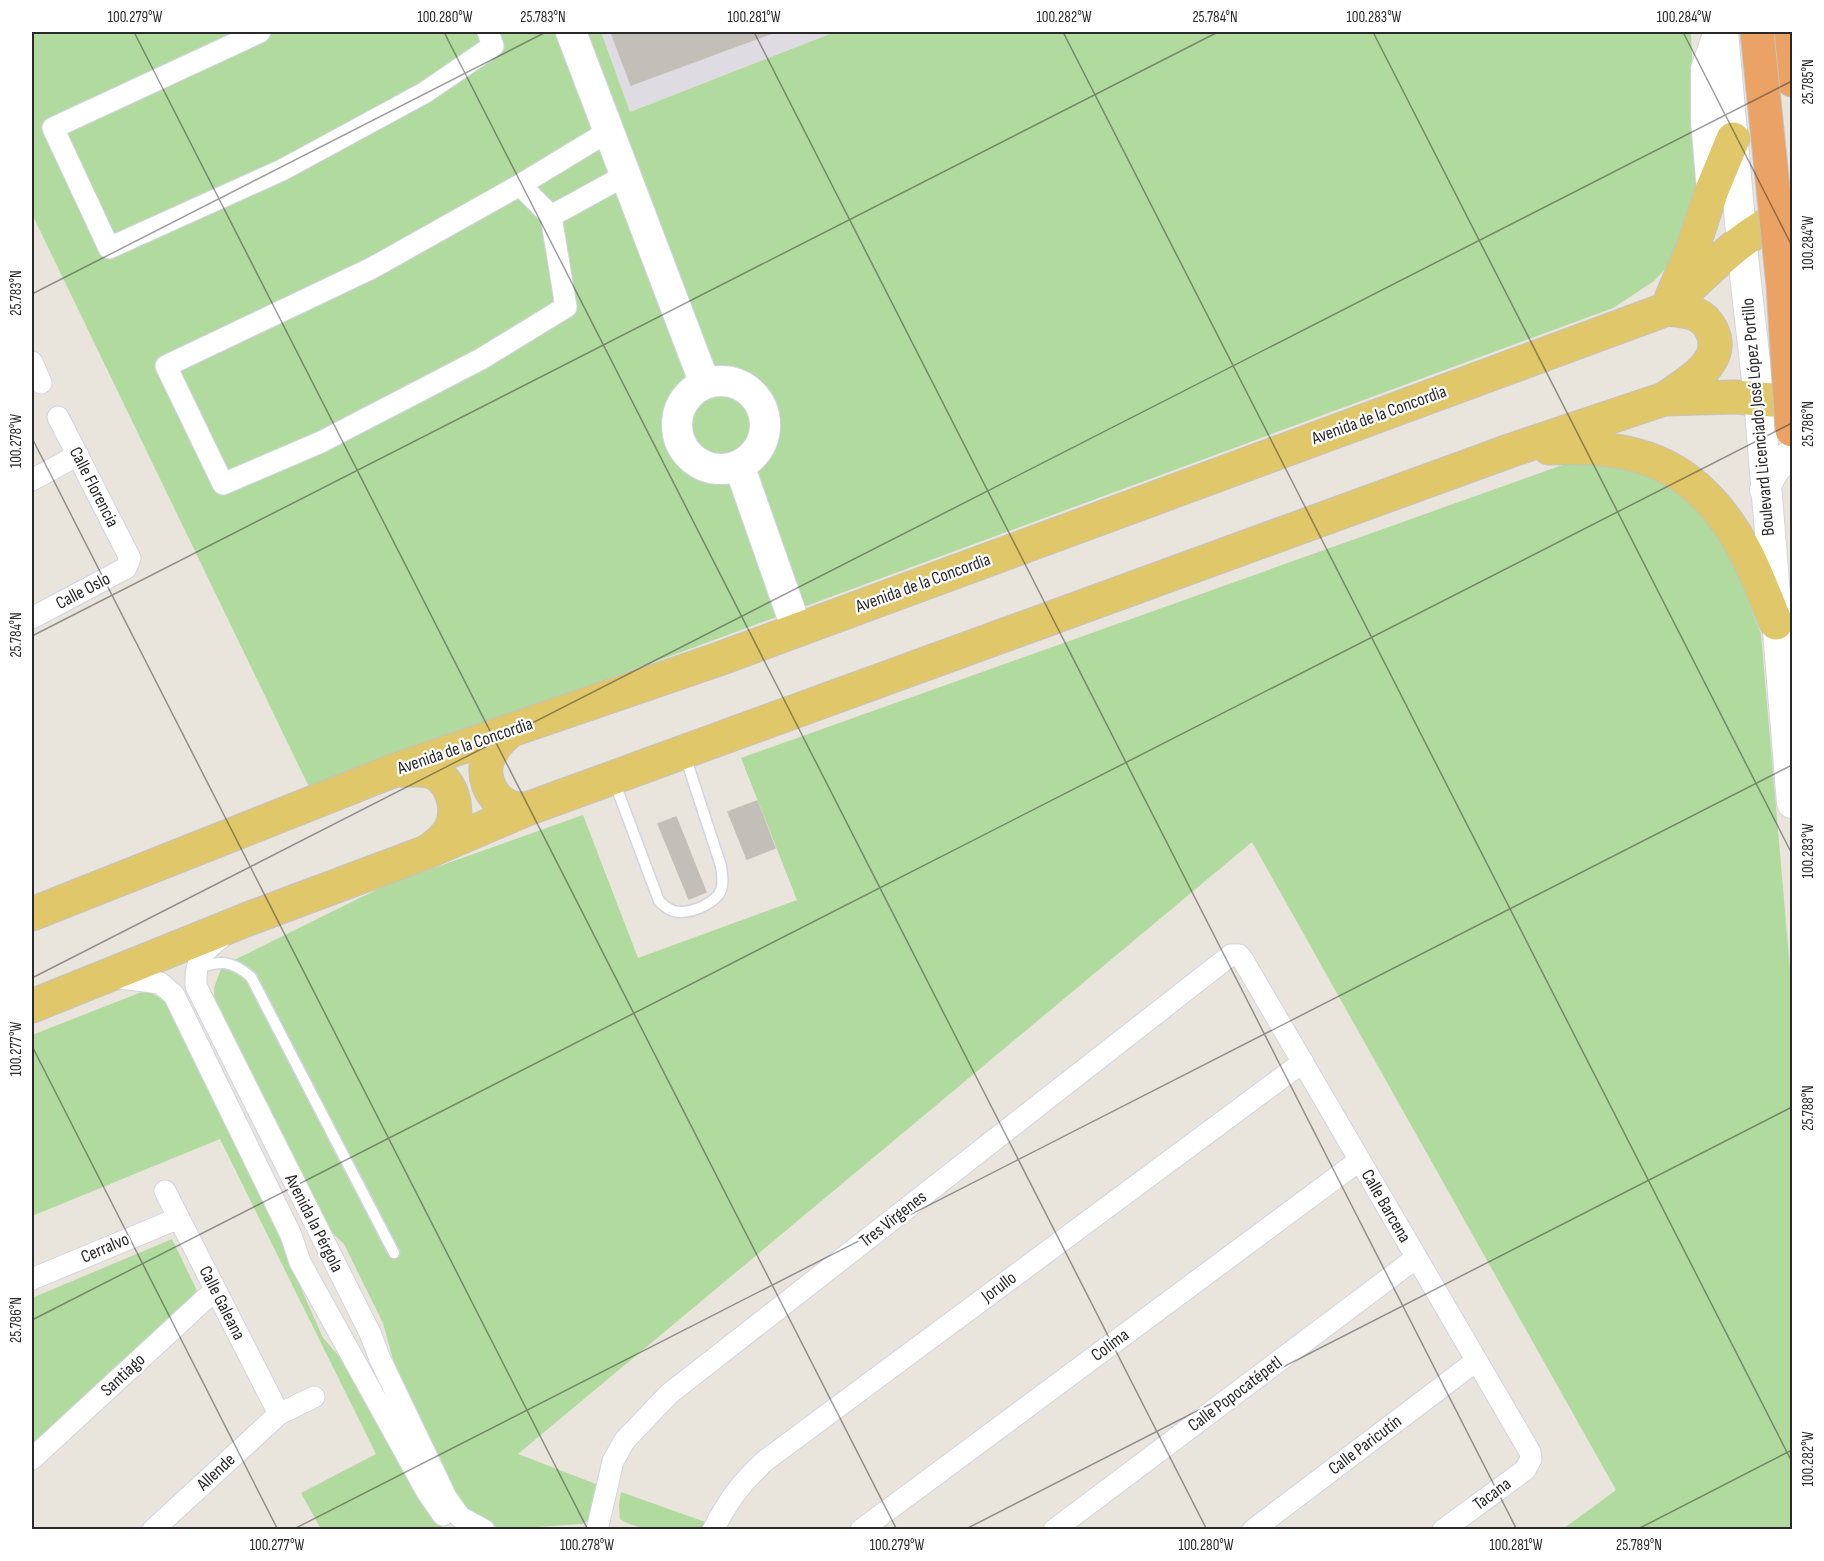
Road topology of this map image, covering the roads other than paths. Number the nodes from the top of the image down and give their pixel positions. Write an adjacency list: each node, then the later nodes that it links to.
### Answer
1 (260, 32): 2 (street)
2 (488, 32)
3 (571, 32): 8 (street)
4 (1721, 32): 9 (street, Boulevard Licenciado José López Portillo); 13 (street)
5 (1757, 32): 25 (highway, Boulevard Licenciado José López Portillo, bridge)
6 (1788, 32): 7 (highway)
7 (1792, 80)
8 (609, 131): 11 (street); 12 (street)
9 (1733, 139): 10 (street); 13 (main road); 16 (street, Boulevard Licenciado José López Portillo)
10 (1792, 164)
11 (626, 175): 15 (street); 20 (street)
12 (520, 185): 15 (street); 15 (street)
13 (1712, 190): 17 (main road)
14 (1792, 214): 16 (main road, Avenida de la Concordia)
15 (551, 216)
16 (1742, 242): 17 (main road, Avenida de la Concordia); 22 (street, Boulevard Licenciado José López Portillo)
17 (1667, 309): 23 (main road); 35 (main road, Avenida de la Concordia)
18 (32, 362): 19 (street)
19 (41, 383)
20 (705, 384): 29 (street); 29 (street)
21 (1792, 397): 22 (main road)
22 (1759, 398): 23 (main road); 31 (street, Boulevard Licenciado José López Portillo)
23 (1664, 399): 26 (main road)
24 (58, 417): 28 (street, Calle Florencia)
25 (1792, 430)
26 (1512, 450): 34 (main road); 37 (main road)
27 (1792, 454): 31 (street)
28 (78, 455): 30 (street); 32 (street, Calle Florencia)
29 (739, 465): 35 (street)
30 (32, 480)
31 (1765, 490): 34 (street, Boulevard Licenciado José López Portillo)
32 (130, 558): 33 (street, Calle Oslo)
33 (32, 618)
34 (1776, 622): 40 (street, Boulevard Licenciado José López Portillo)
35 (797, 630): 36 (main road, Avenida de la Concordia)
36 (511, 730): 38 (main road, Avenida de la Concordia); 41 (main road)
37 (684, 752): 39 (main road); 39 (lane)
38 (395, 770): 42 (main road); 43 (main road, Avenida de la Concordia)
39 (613, 778): 41 (main road)
40 (1792, 802)
41 (527, 809): 42 (main road)
42 (427, 852): 44 (main road)
43 (32, 914)
44 (248, 919): 46 (street); 47 (main road)
45 (1243, 960): 49 (street, Calle Barcena); 69 (street, Tres Virgenes)
46 (196, 968): 53 (street, Avenida la Pérgola); 55 (lane)
47 (106, 976): 48 (main road); 54 (street, Avenida la Pérgola)
48 (32, 1006)
49 (1303, 1062): 50 (street, Calle Barcena); 70 (street, Jorullo)
50 (1360, 1160): 56 (street, Calle Barcena); 71 (street, Colima)
51 (165, 1191): 52 (street, Calle Galeana)
52 (179, 1218): 57 (street, Cerralvo); 58 (street, Calle Galeana)
53 (314, 1225): 54 (street); 59 (street, Avenida la Pérgola)
54 (291, 1235): 61 (street, Avenida la Pérgola)
55 (394, 1253)
56 (1416, 1258): 60 (street, Calle Barcena); 72 (street, Calle Popocatépetl)
57 (32, 1279)
58 (215, 1290): 63 (street, Calle Galeana); 65 (street, Santiago)
59 (380, 1359): 61 (street); 68 (street, Avenida la Pérgola)
60 (1476, 1361): 64 (street, Calle Barcena); 73 (street, Calle Paricutín)
61 (360, 1371): 67 (street, Avenida la Pérgola)
62 (314, 1397): 63 (street, Allende)
63 (279, 1414): 66 (street, Allende)
64 (1530, 1452): 74 (street, Tacana)
65 (32, 1459)
66 (153, 1530)
67 (457, 1530)
68 (484, 1530)
69 (597, 1530)
70 (713, 1530)
71 (861, 1530)
72 (1054, 1530)
73 (1253, 1530)
74 (1443, 1530)

